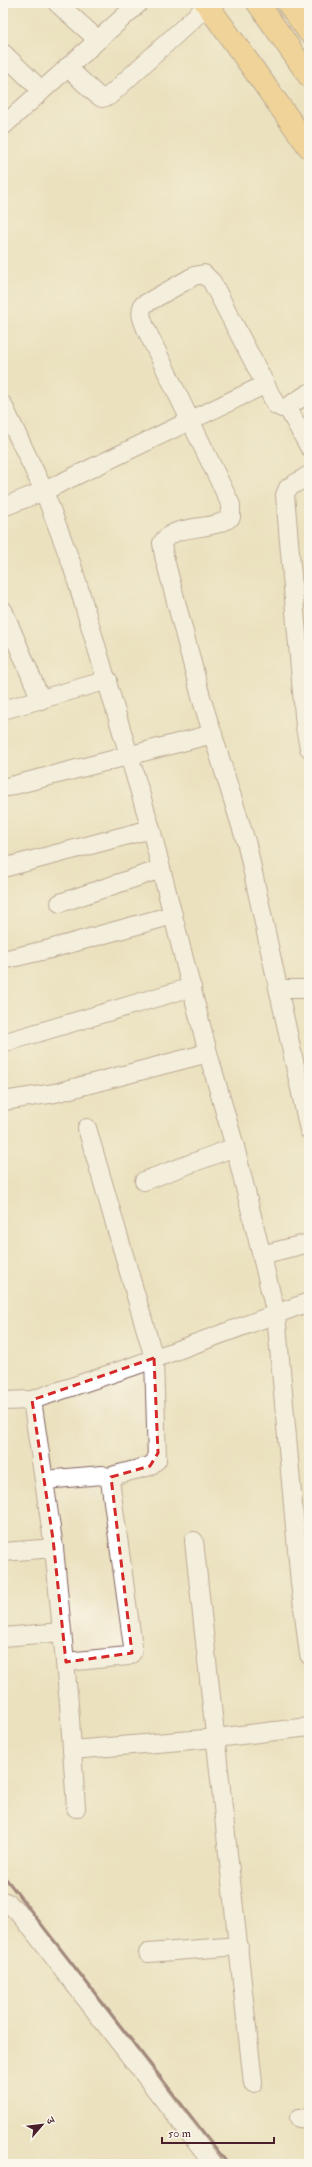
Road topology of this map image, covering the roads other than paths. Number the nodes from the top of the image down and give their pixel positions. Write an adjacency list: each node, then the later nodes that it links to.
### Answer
1 (57, 3): 7 (street)
2 (139, 3): 7 (street)
3 (258, 3): 10 (main road)
4 (288, 3): 6 (main road)
5 (207, 4): 9 (street); 13 (main road)
6 (309, 32)
7 (97, 39): 9 (street)
8 (3, 53): 11 (street)
9 (67, 67): 11 (street)
10 (309, 76)
11 (41, 90): 12 (street)
12 (3, 126)
13 (309, 146)
14 (264, 385): 17 (street); 18 (street); 18 (street)
15 (309, 393): 17 (street)
16 (3, 405): 21 (street)
17 (287, 407): 19 (street)
18 (191, 419): 21 (street); 28 (street)
19 (309, 447)
20 (309, 475): 24 (street)
21 (44, 491): 22 (street); 25 (street)
22 (3, 507)
23 (3, 610): 26 (street)
24 (305, 668): 29 (street)
25 (108, 680): 26 (street); 30 (street)
26 (40, 700): 27 (street)
27 (3, 710)
28 (212, 734): 30 (street); 40 (street)
29 (309, 748)
30 (129, 754): 31 (street); 32 (street)
31 (3, 788)
32 (151, 829): 33 (street); 34 (street)
33 (3, 868)
34 (161, 869): 35 (street); 36 (street)
35 (60, 903)
36 (173, 915): 37 (street); 38 (street)
37 (3, 960)
38 (192, 987): 41 (street); 42 (street)
39 (309, 989): 40 (street)
40 (279, 990): 45 (street)
41 (3, 1043)
42 (208, 1053): 43 (street); 46 (street)
43 (3, 1101)
44 (87, 1128): 52 (street)
45 (309, 1130)
46 (235, 1147): 47 (street); 49 (street)
47 (144, 1181)
48 (309, 1243): 49 (street)
49 (260, 1255): 51 (street)
50 (309, 1302): 51 (street)
51 (276, 1314): 52 (street); 62 (street)
52 (154, 1358): 53 (street); 55 (street)
53 (32, 1400): 54 (street); 56 (street)
54 (3, 1401)
55 (108, 1477): 56 (street); 63 (street)
56 (44, 1480): 58 (street)
57 (194, 1541): 65 (street)
58 (54, 1548): 59 (street); 60 (street)
59 (3, 1552)
60 (62, 1632): 61 (street); 63 (street)
61 (3, 1637)
62 (309, 1655)
63 (66, 1662): 66 (street)
64 (309, 1727): 65 (street)
65 (216, 1738): 66 (street); 69 (street)
66 (72, 1750): 67 (street)
67 (76, 1808)
68 (3, 1901): 72 (street)
69 (239, 1946): 70 (street); 71 (street)
70 (148, 1953)
71 (253, 2084)
72 (213, 2164)

